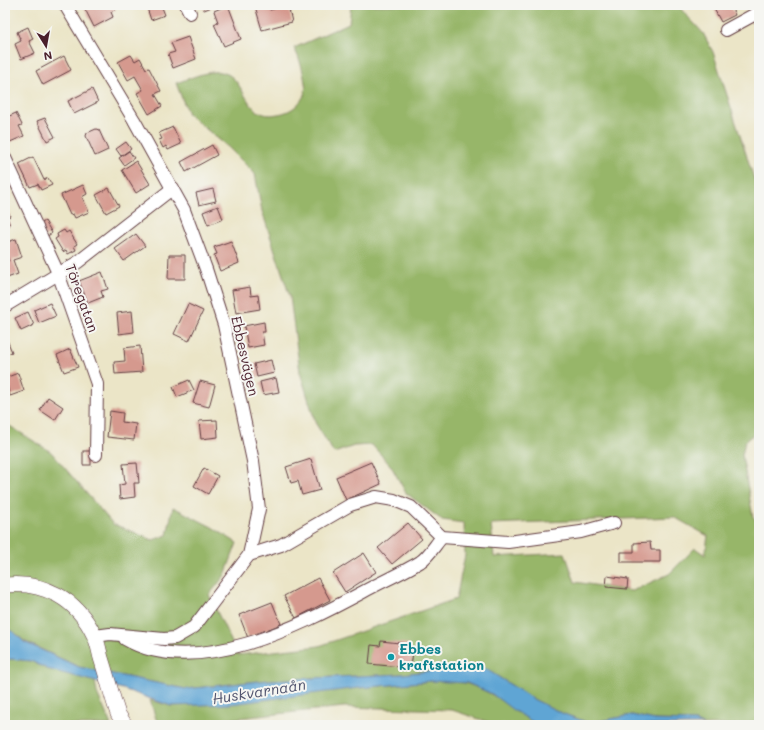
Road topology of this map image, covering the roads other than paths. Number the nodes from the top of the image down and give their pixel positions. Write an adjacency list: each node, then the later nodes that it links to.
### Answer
1 (65, 5): 5 (street, Ebbesvägen)
2 (759, 12): 3 (street)
3 (726, 30)
4 (5, 158): 6 (street, Töregatan)
5 (173, 188): 6 (street); 11 (street, Ebbesvägen)
6 (58, 274): 7 (street); 8 (street, Töregatan)
7 (5, 306)
8 (96, 456)
9 (614, 523): 10 (street)
10 (442, 537): 11 (street); 13 (street)
11 (249, 555): 13 (street, Ebbesvägen)
12 (5, 585): 14 (main road)
13 (118, 634): 14 (street, Ebbesvägen)
14 (97, 643): 15 (main road)
15 (122, 720)

